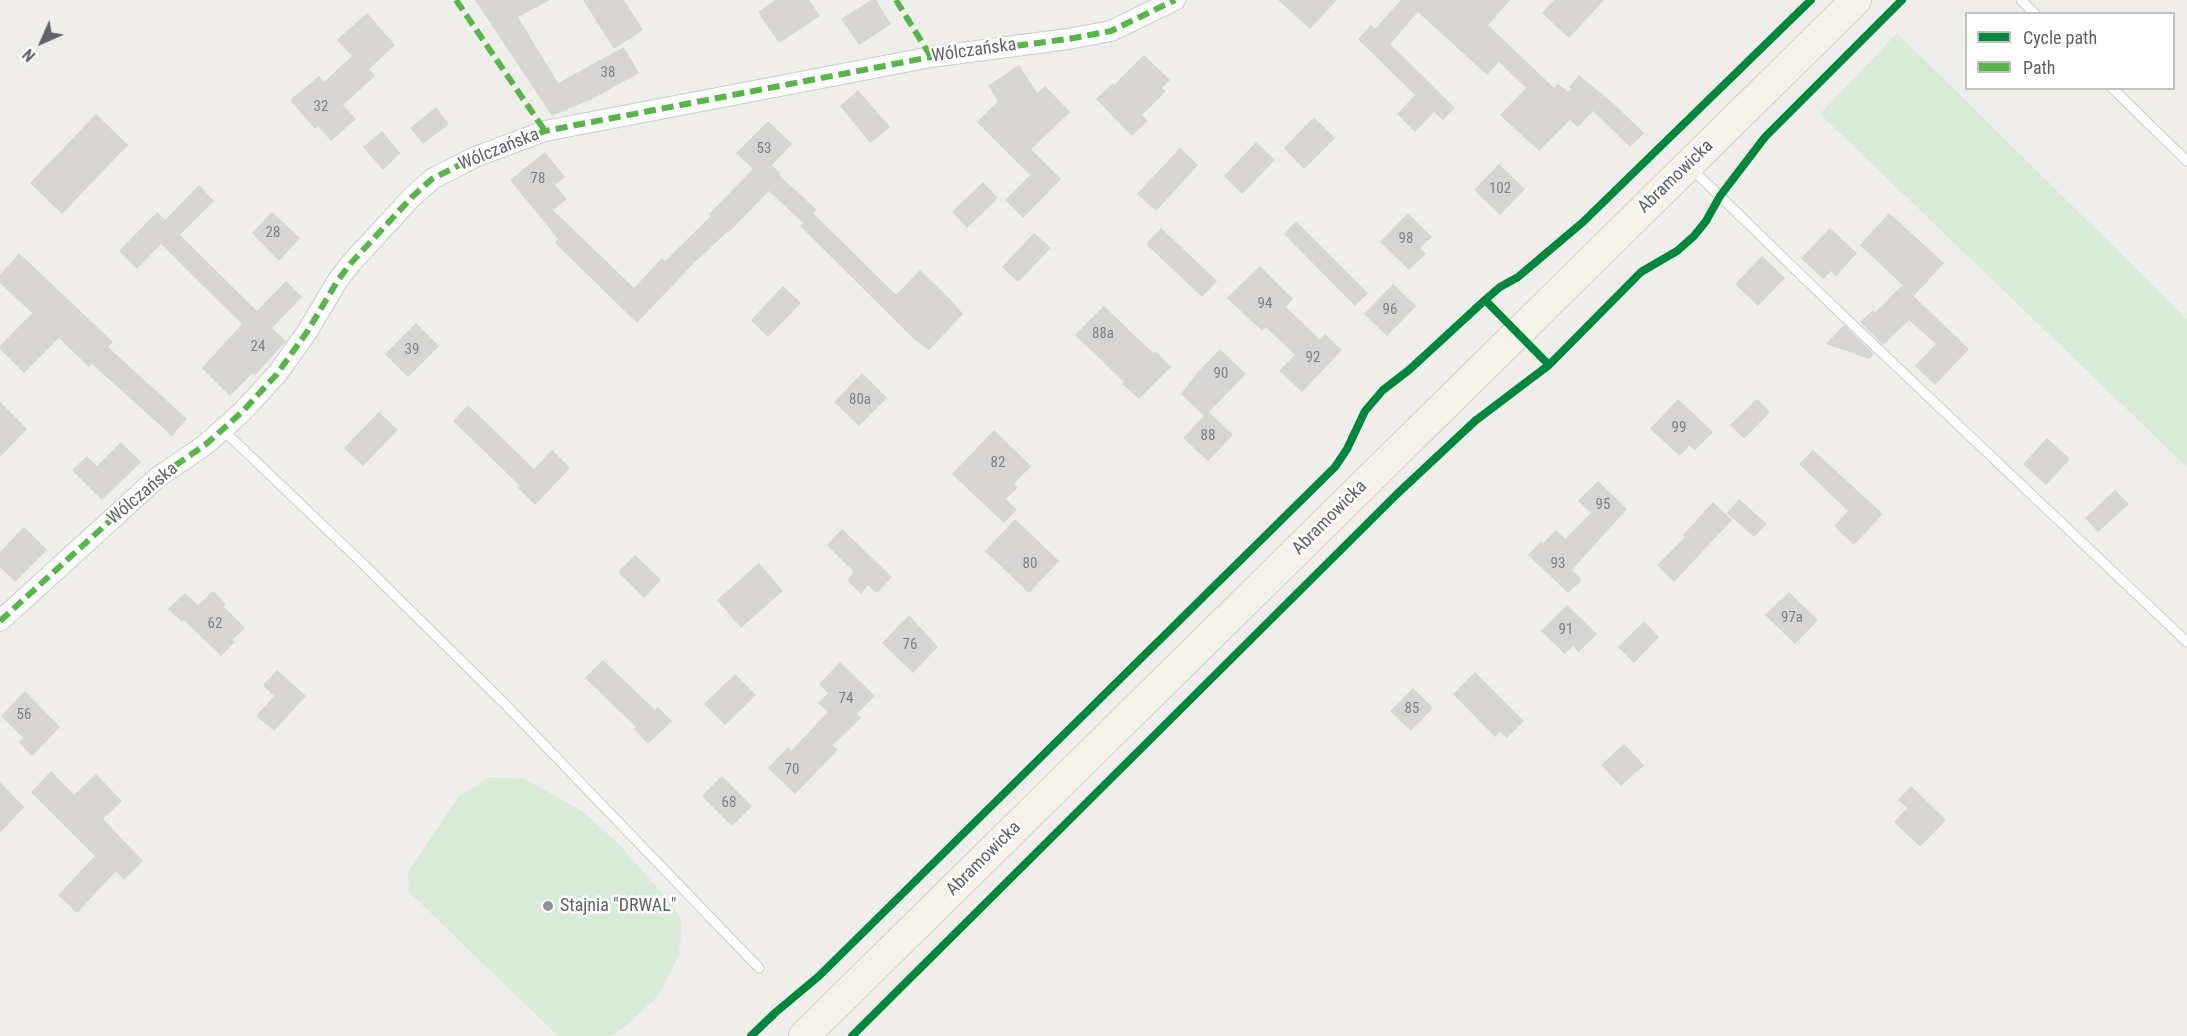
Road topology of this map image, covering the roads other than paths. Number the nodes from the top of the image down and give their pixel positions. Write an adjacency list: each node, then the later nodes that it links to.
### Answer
1 (1175, 0): 8 (street, Wólczańska)
2 (1856, 0): 7 (main road, Abramowicka)
3 (2021, 0): 4 (lane)
4 (2033, 12)
5 (2114, 90): 6 (lane)
6 (2187, 161)
7 (1688, 165): 10 (lane); 12 (main road, Abramowicka)
8 (222, 429): 9 (street, Wólczańska); 11 (lane)
9 (0, 621)
10 (2187, 642)
11 (759, 968)
12 (813, 1031)

